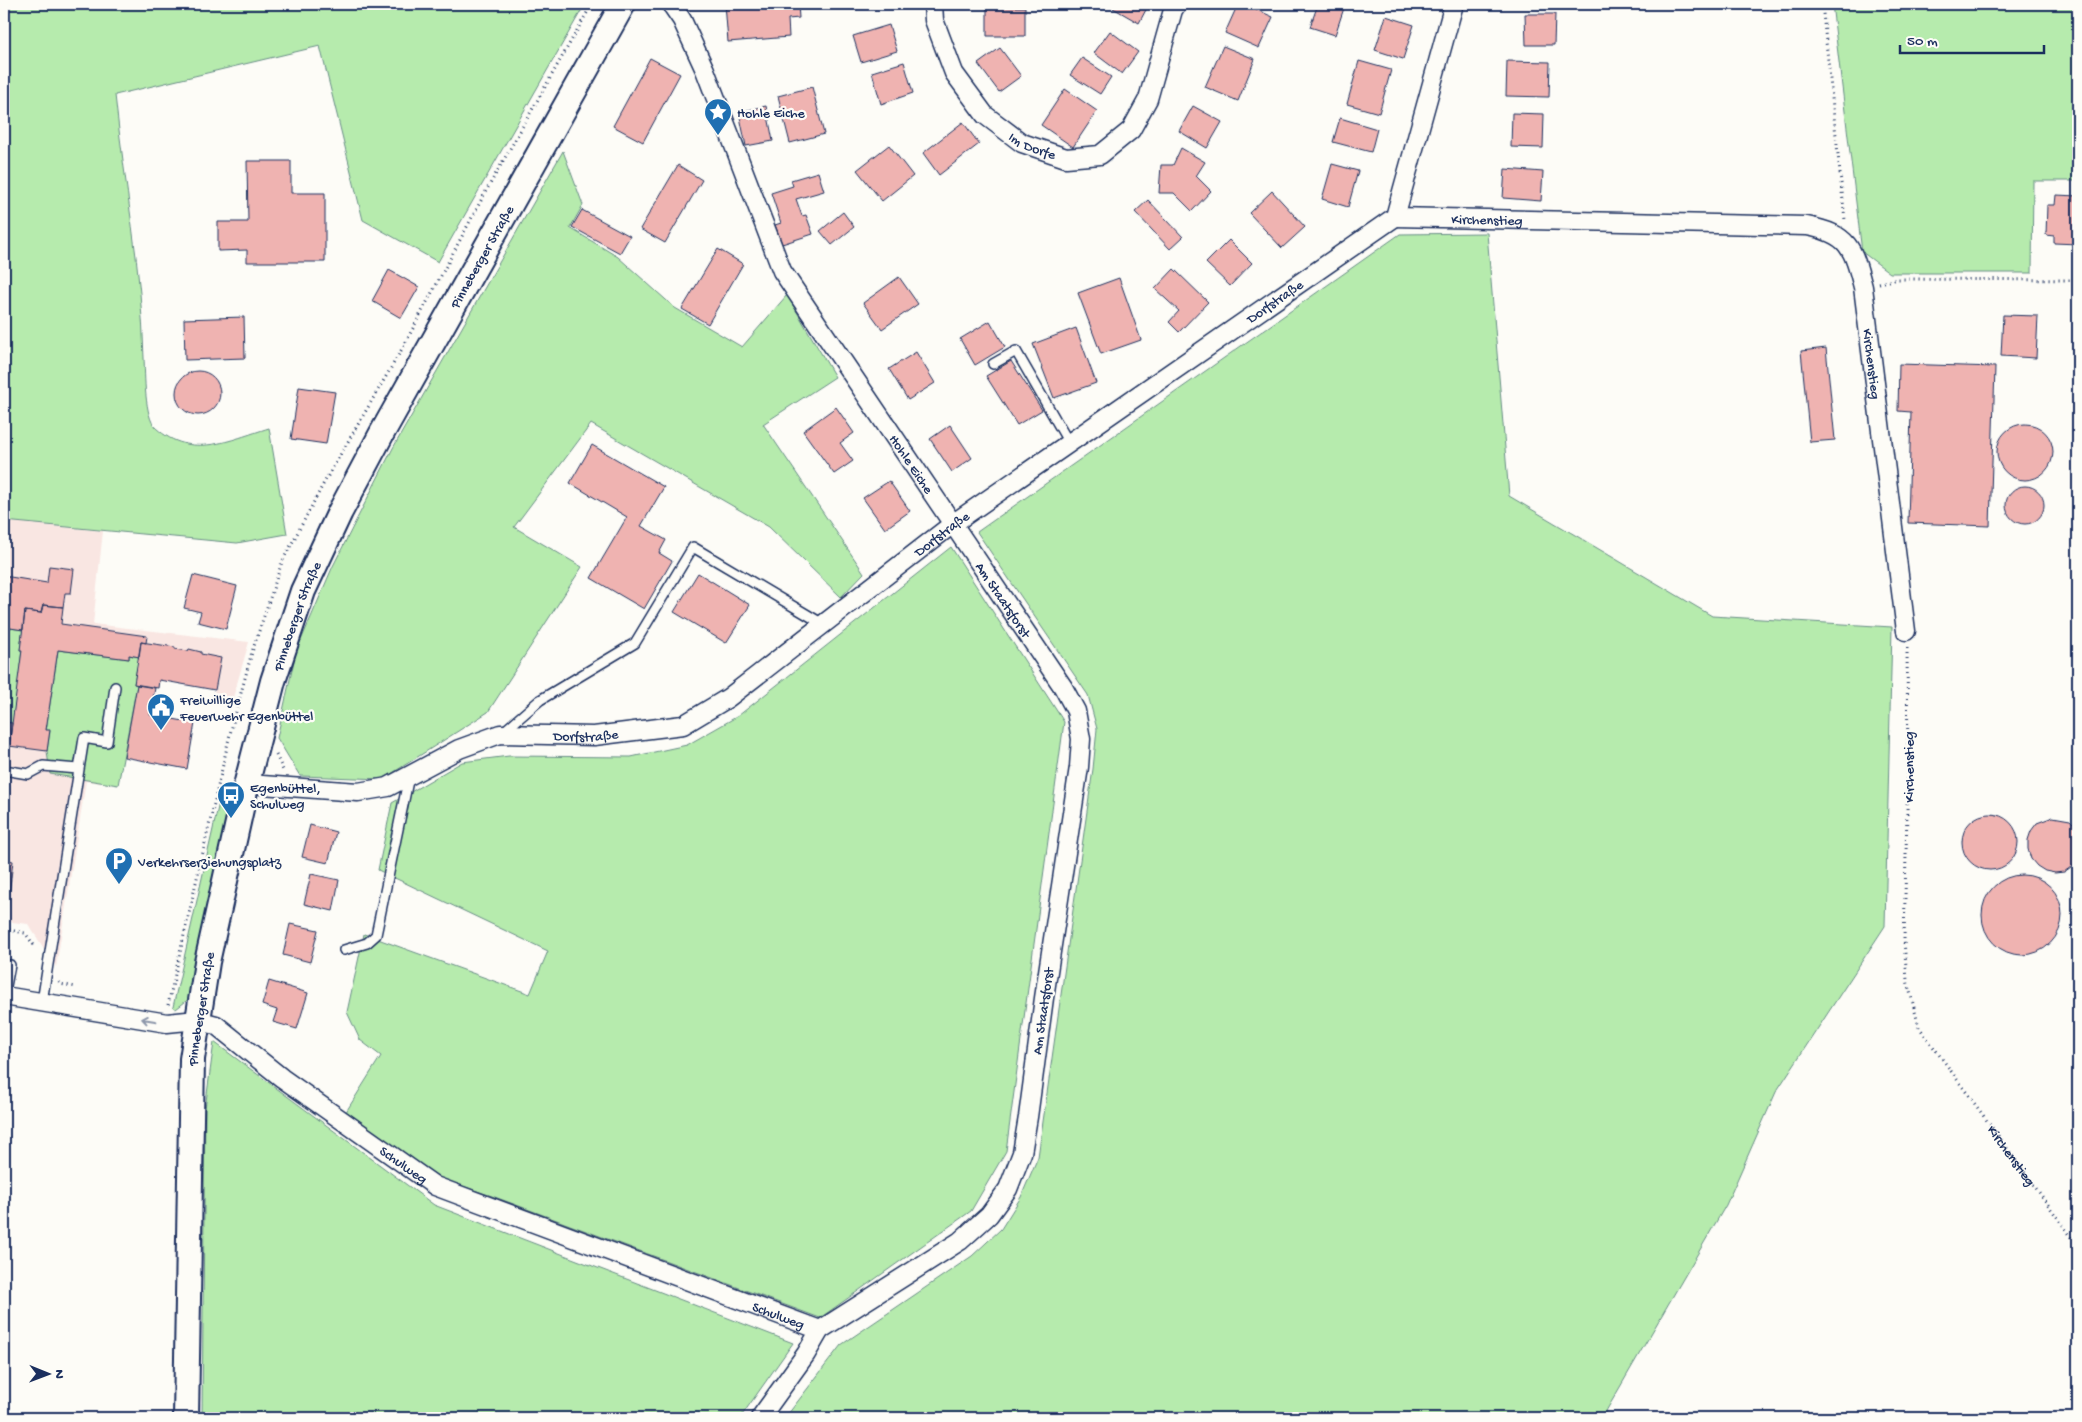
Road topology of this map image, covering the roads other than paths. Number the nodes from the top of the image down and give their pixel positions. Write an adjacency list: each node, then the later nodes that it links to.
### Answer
1 (623, 4): 17 (main road, Pinneberger Straße)
2 (671, 4): 9 (street, Hohle Eiche)
3 (933, 4): 4 (street, Im Dorfe)
4 (1177, 4)
5 (1454, 4): 6 (street)
6 (1395, 217): 8 (street, Dorfstraße); 11 (street, Kirchenstieg)
7 (993, 364): 8 (lane)
8 (1069, 443): 9 (street, Dorfstraße)
9 (954, 523): 10 (street, Dorfstraße); 23 (street, Am Staatsforst)
10 (824, 624): 13 (street, Dorfstraße); 13 (lane)
11 (1906, 631)
12 (115, 688): 14 (lane)
13 (500, 734): 16 (street, Dorfstraße)
14 (78, 769): 15 (lane); 21 (lane)
15 (4, 770)
16 (409, 776): 17 (street, Dorfstraße); 18 (lane)
17 (247, 782): 22 (main road, Pinneberger Straße)
18 (344, 950)
19 (10, 965): 20 (lane)
20 (4, 996): 21 (street, Schulweg)
21 (42, 1002): 22 (street, Schulweg, one-way to 21)
22 (198, 1020): 23 (street, Schulweg); 24 (main road, Pinneberger Straße)
23 (820, 1330): 25 (street, Am Staatsforst)
24 (186, 1418)
25 (760, 1418)

